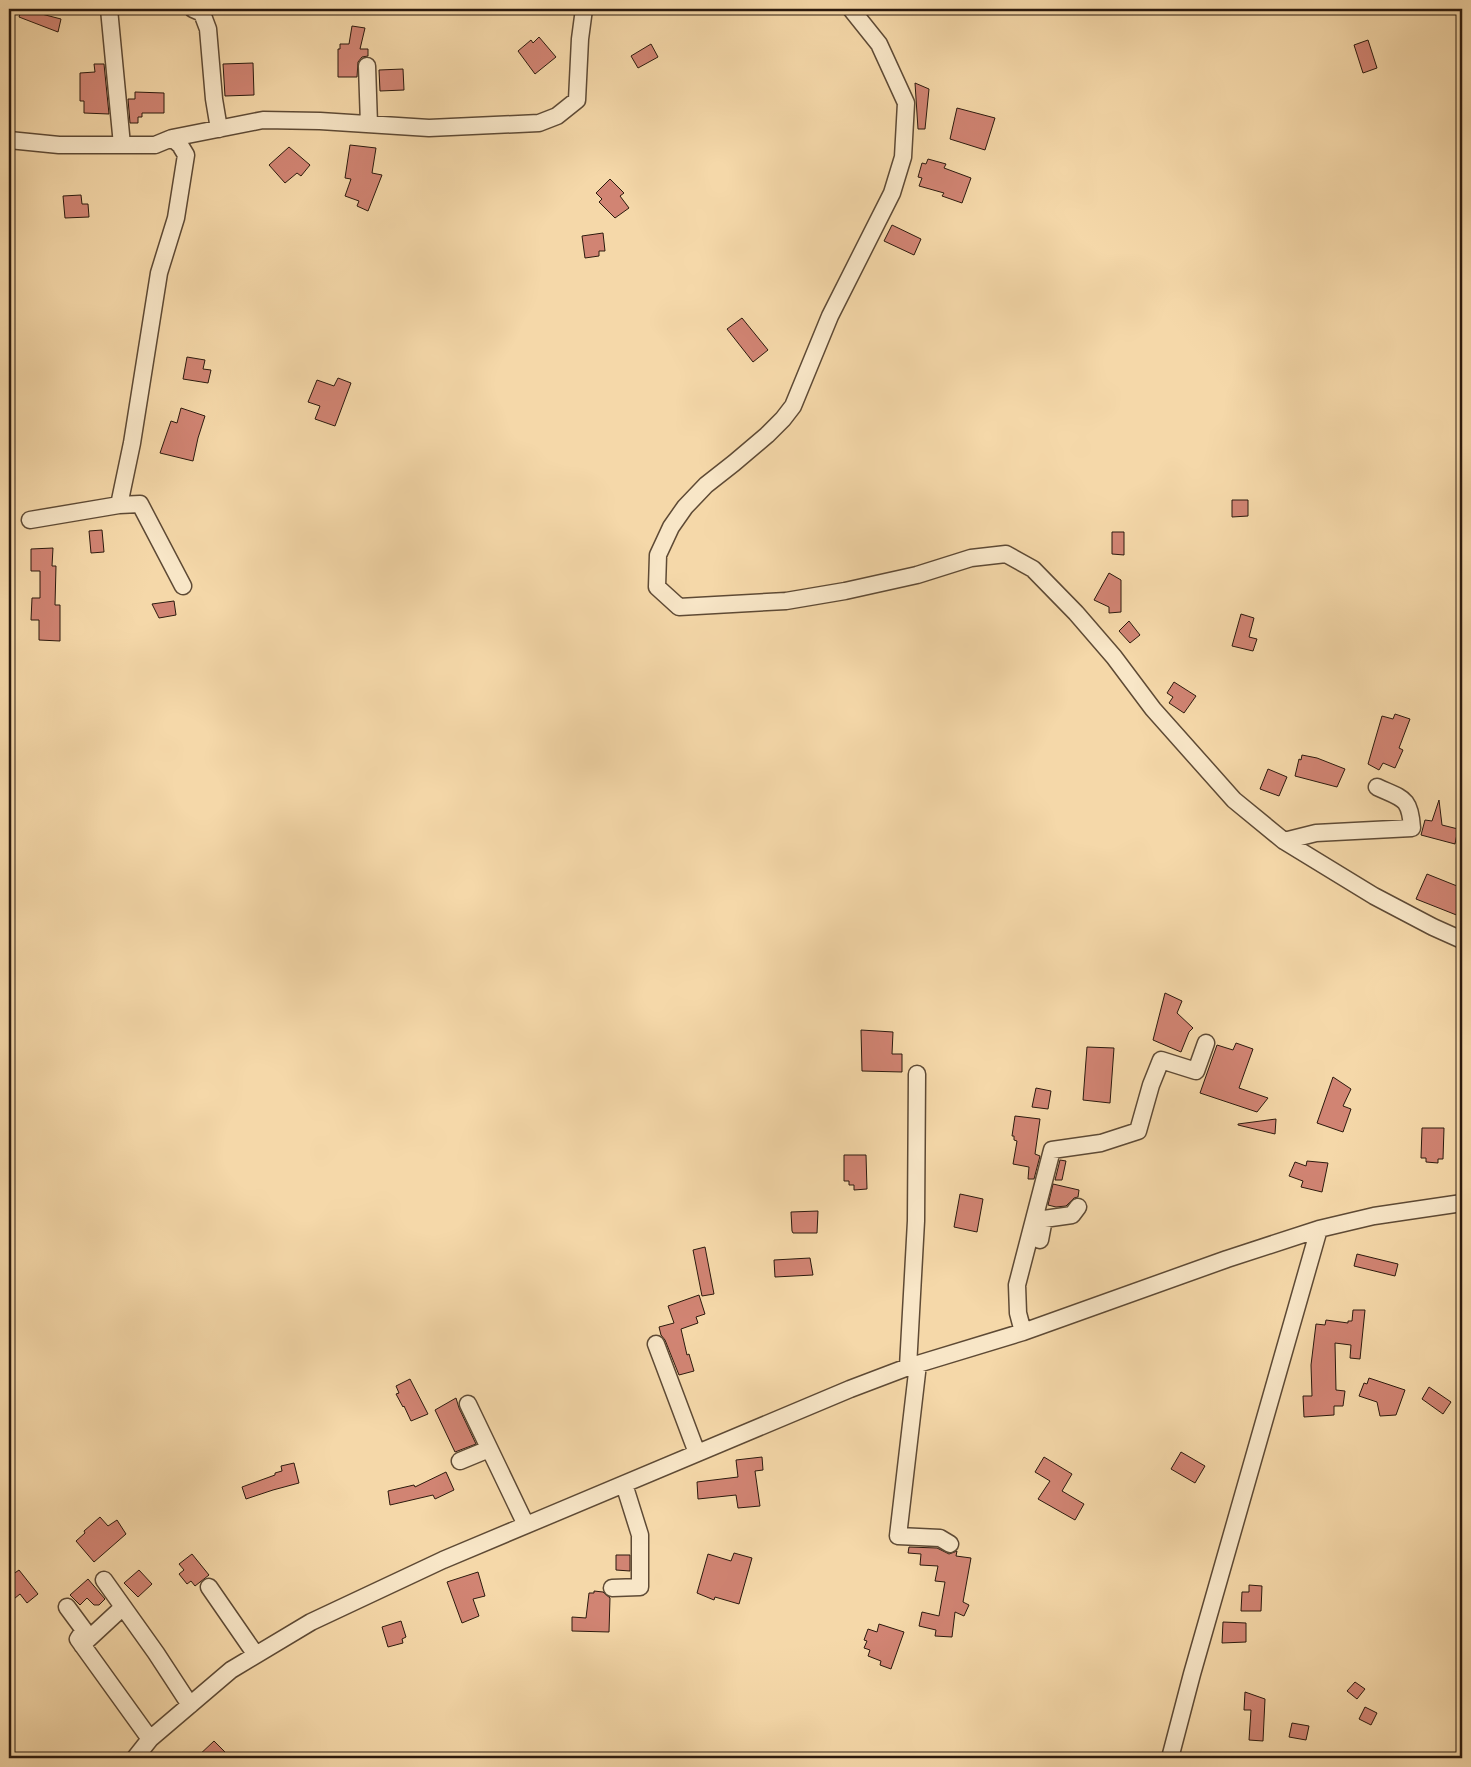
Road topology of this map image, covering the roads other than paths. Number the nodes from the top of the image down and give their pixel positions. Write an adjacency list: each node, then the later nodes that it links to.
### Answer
1 (109, 9): 10 (street)
2 (193, 9): 7 (street)
3 (584, 9): 6 (street)
4 (851, 9): 15 (street)
5 (367, 66): 6 (street)
6 (369, 124): 7 (street)
7 (219, 129): 8 (street)
8 (172, 138): 10 (street); 11 (street)
9 (9, 140): 10 (street)
10 (122, 145)
11 (118, 504): 12 (street); 13 (street)
12 (30, 520)
13 (183, 586)
14 (1377, 787): 15 (street)
15 (1284, 841): 16 (street)
16 (1462, 940)
17 (1206, 1043): 22 (street)
18 (917, 1074): 25 (street)
19 (1462, 1202): 21 (street)
20 (1078, 1207): 22 (street)
21 (1319, 1229): 23 (street); 43 (street)
22 (1018, 1314): 23 (street)
23 (1023, 1332): 25 (street)
24 (656, 1344): 28 (street)
25 (913, 1365): 28 (street); 32 (street)
26 (468, 1404): 27 (street)
27 (489, 1449): 29 (street); 31 (street)
28 (696, 1453): 30 (street)
29 (460, 1461)
30 (624, 1484): 31 (street); 35 (street)
31 (526, 1525): 39 (street)
32 (950, 1544)
33 (104, 1580): 37 (street)
34 (209, 1587): 39 (street)
35 (612, 1588)
36 (67, 1607): 38 (street)
37 (122, 1608): 38 (street); 40 (street)
38 (82, 1645): 41 (street)
39 (256, 1655): 40 (street)
40 (190, 1705): 41 (street)
41 (150, 1739): 42 (street)
42 (135, 1758)
43 (1170, 1758)

